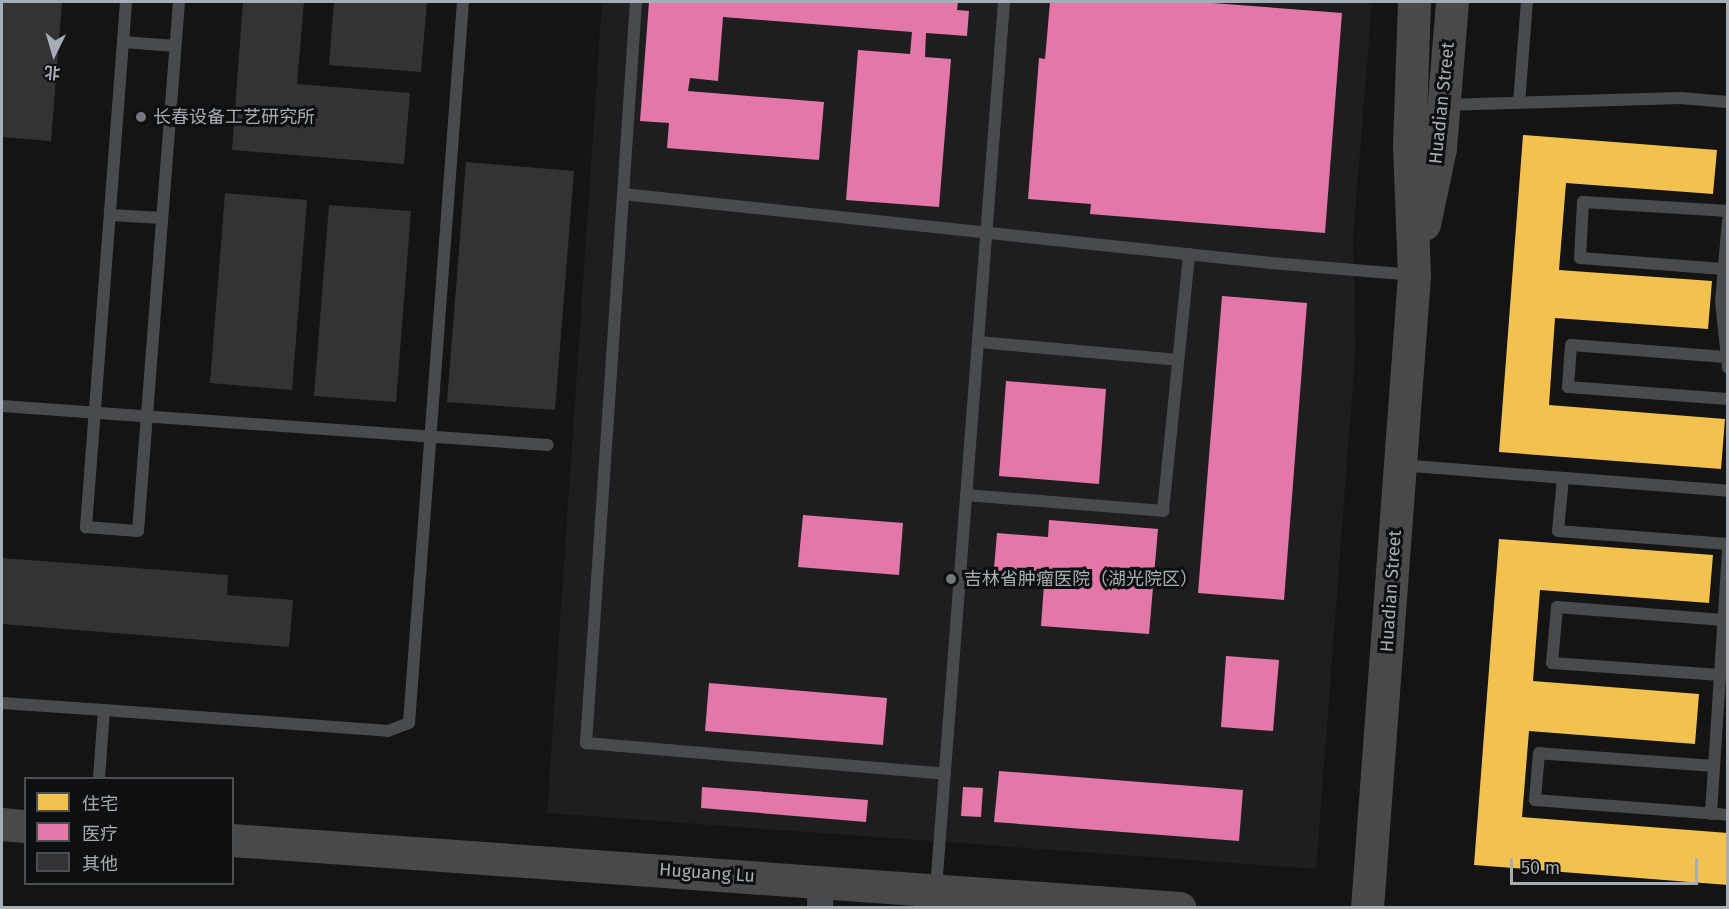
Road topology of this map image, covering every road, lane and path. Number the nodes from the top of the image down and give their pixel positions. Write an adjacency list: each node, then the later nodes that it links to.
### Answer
1 (126, 2): 9 (lane)
2 (179, 2): 10 (lane)
3 (463, 2): 30 (lane)
4 (636, 2): 14 (lane)
5 (1004, 2): 19 (lane)
6 (1414, 2): 22 (street, Huadian Street)
7 (1452, 2): 13 (street, Huadian Street)
8 (1527, 2): 12 (lane)
9 (123, 42): 10 (lane); 16 (lane)
10 (175, 46): 17 (lane)
11 (1728, 102): 12 (lane)
12 (1519, 103): 13 (lane)
13 (1443, 105): 22 (street, Huadian Street)
14 (623, 194): 19 (lane); 43 (lane)
15 (1728, 211): 21 (lane)
16 (110, 215): 17 (lane); 28 (lane)
17 (162, 218): 29 (lane)
18 (1728, 220): 21 (lane)
19 (987, 233): 20 (lane); 23 (lane)
20 (1189, 254): 22 (lane); 24 (lane)
21 (1723, 269): 25 (lane)
22 (1414, 276): 32 (street, Huadian Street)
23 (978, 342): 24 (lane); 35 (lane)
24 (1178, 360): 35 (lane)
25 (1726, 363): 26 (lane)
26 (1728, 399)
27 (2, 406): 28 (lane)
28 (95, 413): 29 (lane); 29 (lane)
29 (147, 417): 30 (lane)
30 (430, 436): 31 (lane); 41 (lane)
31 (548, 445)
32 (1400, 465): 33 (lane); 54 (street, Huadian Street)
33 (1563, 478): 34 (lane); 36 (lane)
34 (1728, 491)
35 (966, 495): 43 (lane)
36 (1728, 544)
37 (1728, 552): 38 (lane)
38 (1723, 620): 39 (lane); 39 (lane)
39 (1720, 675): 42 (lane)
40 (2, 703): 41 (lane)
41 (104, 710): 44 (lane)
42 (1714, 766): 45 (lane); 45 (lane)
43 (945, 774): 50 (lane)
44 (99, 777)
45 (1711, 814): 46 (lane)
46 (1728, 815)
47 (2, 825): 48 (street)
48 (24, 826)
49 (234, 840): 51 (street, Huguang Lu)
50 (936, 889): 51 (street, Huguang Lu); 52 (street, Huguang Lu)
51 (821, 894)
52 (1066, 903): 53 (street, Huguang Lu)
53 (1180, 908)
54 (1367, 908)

